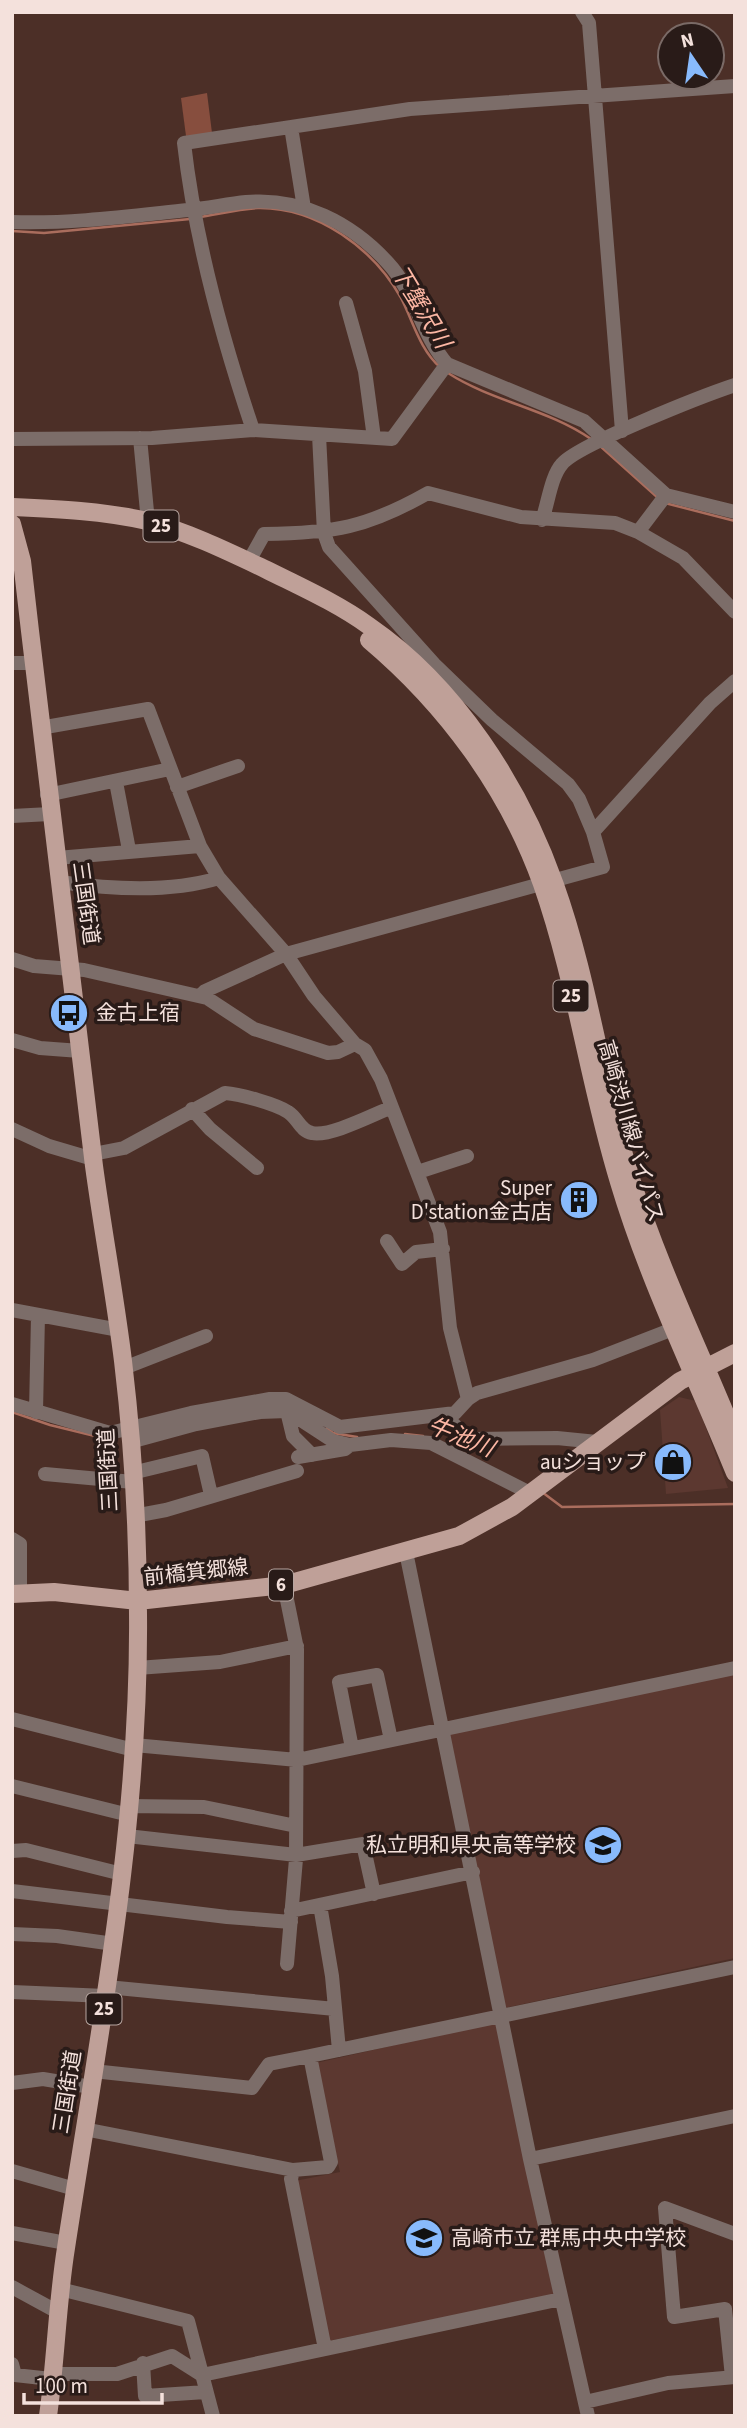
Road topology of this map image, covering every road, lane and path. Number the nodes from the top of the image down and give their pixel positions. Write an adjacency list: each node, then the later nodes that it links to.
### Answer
1 (582, 12): 3 (street)
2 (735, 86): 3 (street)
3 (595, 97): 4 (street); 12 (street)
4 (291, 127): 5 (street); 6 (street)
5 (304, 208): 6 (street); 9 (street)
6 (192, 210): 7 (street); 11 (street)
7 (12, 222)
8 (346, 303): 15 (street)
9 (447, 364): 15 (street); 16 (street)
10 (735, 385): 12 (street)
11 (253, 430): 13 (street); 14 (street)
12 (622, 432): 16 (street)
13 (319, 435): 15 (street); 25 (street)
14 (140, 438): 17 (street); 22 (street)
15 (374, 438)
16 (606, 438): 18 (street); 21 (street)
17 (12, 439)
18 (666, 495): 20 (street); 24 (street)
19 (12, 507): 22 (main road, 高崎渋川線バイパス / 25)
20 (735, 512)
21 (542, 520): 24 (street); 25 (street)
22 (148, 522): 26 (main road, 高崎渋川線バイパス / 25)
23 (12, 524): 29 (main road, 三国街道 / 25)
24 (638, 532): 27 (street)
25 (324, 533): 26 (street); 39 (street)
26 (249, 561): 45 (main road, 高崎渋川線バイパス / 25)
27 (735, 612)
28 (12, 663): 29 (street)
29 (32, 663): 31 (main road, 三国街道 / 25)
30 (735, 681): 39 (street)
31 (40, 728): 33 (street); 36 (main road, 三国街道 / 25)
32 (238, 765): 35 (street)
33 (170, 769): 34 (street); 35 (street)
34 (116, 782): 36 (street); 41 (street)
35 (177, 787): 40 (street)
36 (47, 795): 37 (main road, 三国街道 / 25)
37 (50, 814): 38 (street); 42 (main road, 三国街道 / 25)
38 (12, 816)
39 (593, 832): 45 (street)
40 (200, 846): 41 (street); 43 (street)
41 (129, 850): 42 (street)
42 (57, 858): 44 (main road, 三国街道 / 25)
43 (219, 878): 44 (street); 46 (street)
44 (59, 882): 48 (main road, 三国街道 / 25)
45 (548, 882): 46 (street); 64 (main road, 高崎渋川線バイパス / 25); 69 (main road, 高崎渋川線バイパス / 25)
46 (286, 954): 49 (street); 51 (street)
47 (12, 959): 48 (street)
48 (72, 970): 49 (street); 52 (main road, 三国街道 / 25)
49 (200, 996): 51 (street)
50 (12, 1040): 52 (street)
51 (355, 1044): 53 (street)
52 (80, 1051): 56 (main road, 三国街道 / 25)
53 (390, 1108): 54 (street); 59 (street)
54 (192, 1109): 56 (street); 58 (street)
55 (12, 1129): 56 (street)
56 (93, 1156): 65 (main road, 三国街道 / 25)
57 (467, 1156): 59 (street)
58 (257, 1168)
59 (418, 1172): 61 (street)
60 (387, 1241): 61 (street)
61 (443, 1249): 70 (street)
62 (12, 1310): 63 (street)
63 (38, 1315): 65 (street); 73 (street)
64 (673, 1329): 69 (main road, 高崎渋川線バイパス / 25); 70 (street)
65 (119, 1330): 68 (main road, 三国街道 / 25)
66 (206, 1336): 68 (street)
67 (735, 1353): 69 (main road, 前橋箕郷線 / 6)
68 (124, 1368): 76 (main road, 三国街道 / 25)
69 (698, 1370): 77 (main road, 高崎渋川線バイパス / 25); 78 (main road, 前橋箕郷線 / 6); 82 (main road, 高崎渋川線バイパス / 25)
70 (468, 1399): 74 (street)
71 (12, 1404): 73 (street)
72 (287, 1411): 76 (street); 80 (street); 81 (street)
73 (36, 1412): 76 (street)
74 (445, 1415): 75 (street); 78 (street)
75 (367, 1425): 76 (street); 79 (street)
76 (130, 1435): 84 (main road, 三国街道 / 25)
77 (735, 1437)
78 (597, 1442): 85 (main road, 前橋箕郷線 / 6)
79 (369, 1443): 80 (street); 85 (street)
80 (350, 1445): 81 (street)
81 (302, 1461): 86 (street)
82 (735, 1473)
83 (45, 1474): 84 (street)
84 (133, 1477): 86 (street); 87 (main road, 三国街道 / 25)
85 (535, 1489): 89 (main road, 前橋箕郷線 / 6)
86 (211, 1495): 87 (street)
87 (134, 1516): 92 (main road, 三国街道 / 25)
88 (12, 1539): 91 (street)
89 (406, 1552): 90 (main road, 前橋箕郷線 / 6); 97 (street)
90 (284, 1585): 92 (main road, 前橋箕郷線 / 6); 93 (street)
91 (16, 1594): 92 (main road, 前橋箕郷線 / 6)
92 (138, 1601): 94 (main road, 三国街道 / 25)
93 (296, 1646): 94 (street); 101 (street)
94 (138, 1668): 99 (main road, 三国街道 / 25)
95 (735, 1668): 97 (street)
96 (12, 1719): 99 (street)
97 (443, 1729): 98 (street); 108 (street)
98 (391, 1740): 100 (street); 100 (street)
99 (134, 1745): 101 (street); 103 (main road, 三国街道 / 25)
100 (352, 1748): 101 (street)
101 (297, 1760): 104 (street)
102 (12, 1786): 103 (street)
103 (129, 1810): 104 (street); 105 (main road, 三国街道 / 25)
104 (296, 1826): 107 (street)
105 (127, 1836): 107 (street); 109 (main road, 三国街道 / 25)
106 (12, 1851): 109 (street)
107 (296, 1855): 111 (street); 114 (street)
108 (473, 1872): 111 (street); 122 (street)
109 (122, 1874): 112 (main road, 三国街道 / 25)
110 (12, 1891): 112 (street)
111 (374, 1894): 113 (street)
112 (118, 1905): 114 (street); 116 (main road, 三国街道 / 25)
113 (320, 1905): 114 (street); 121 (street)
114 (291, 1916): 117 (street)
115 (12, 1934): 116 (street)
116 (114, 1944): 119 (main road, 三国街道 / 25)
117 (287, 1964)
118 (735, 1967): 122 (street)
119 (107, 1991): 120 (street); 121 (street); 125 (main road, 三国街道 / 25)
120 (12, 1992)
121 (335, 2009): 123 (street)
122 (502, 2016): 123 (street); 129 (street)
123 (339, 2050): 124 (street)
124 (310, 2056): 125 (street); 130 (street)
125 (92, 2079): 126 (street); 128 (main road, 三国街道 / 25)
126 (12, 2083)
127 (735, 2116): 129 (street)
128 (84, 2129): 130 (street); 132 (main road, 三国街道 / 25)
129 (530, 2159): 138 (street)
130 (293, 2170): 140 (street)
131 (12, 2171): 132 (street)
132 (75, 2189): 135 (main road, 三国街道 / 25)
133 (12, 2233): 135 (street)
134 (735, 2234): 145 (street)
135 (66, 2243): 137 (main road, 三国街道 / 25)
136 (12, 2287): 139 (street)
137 (60, 2289): 139 (main road, 三国街道 / 25); 143 (street)
138 (561, 2299): 140 (street); 147 (street)
139 (56, 2311): 144 (main road, 三国街道 / 25)
140 (325, 2349): 143 (street)
141 (143, 2363): 143 (street); 144 (street); 146 (street)
142 (12, 2364): 144 (street)
143 (202, 2375): 146 (street)
144 (51, 2376): 148 (main road, 三国街道 / 25)
145 (734, 2377): 147 (street)
146 (206, 2392): 149 (street)
147 (586, 2409)
148 (48, 2416)
149 (213, 2416)

